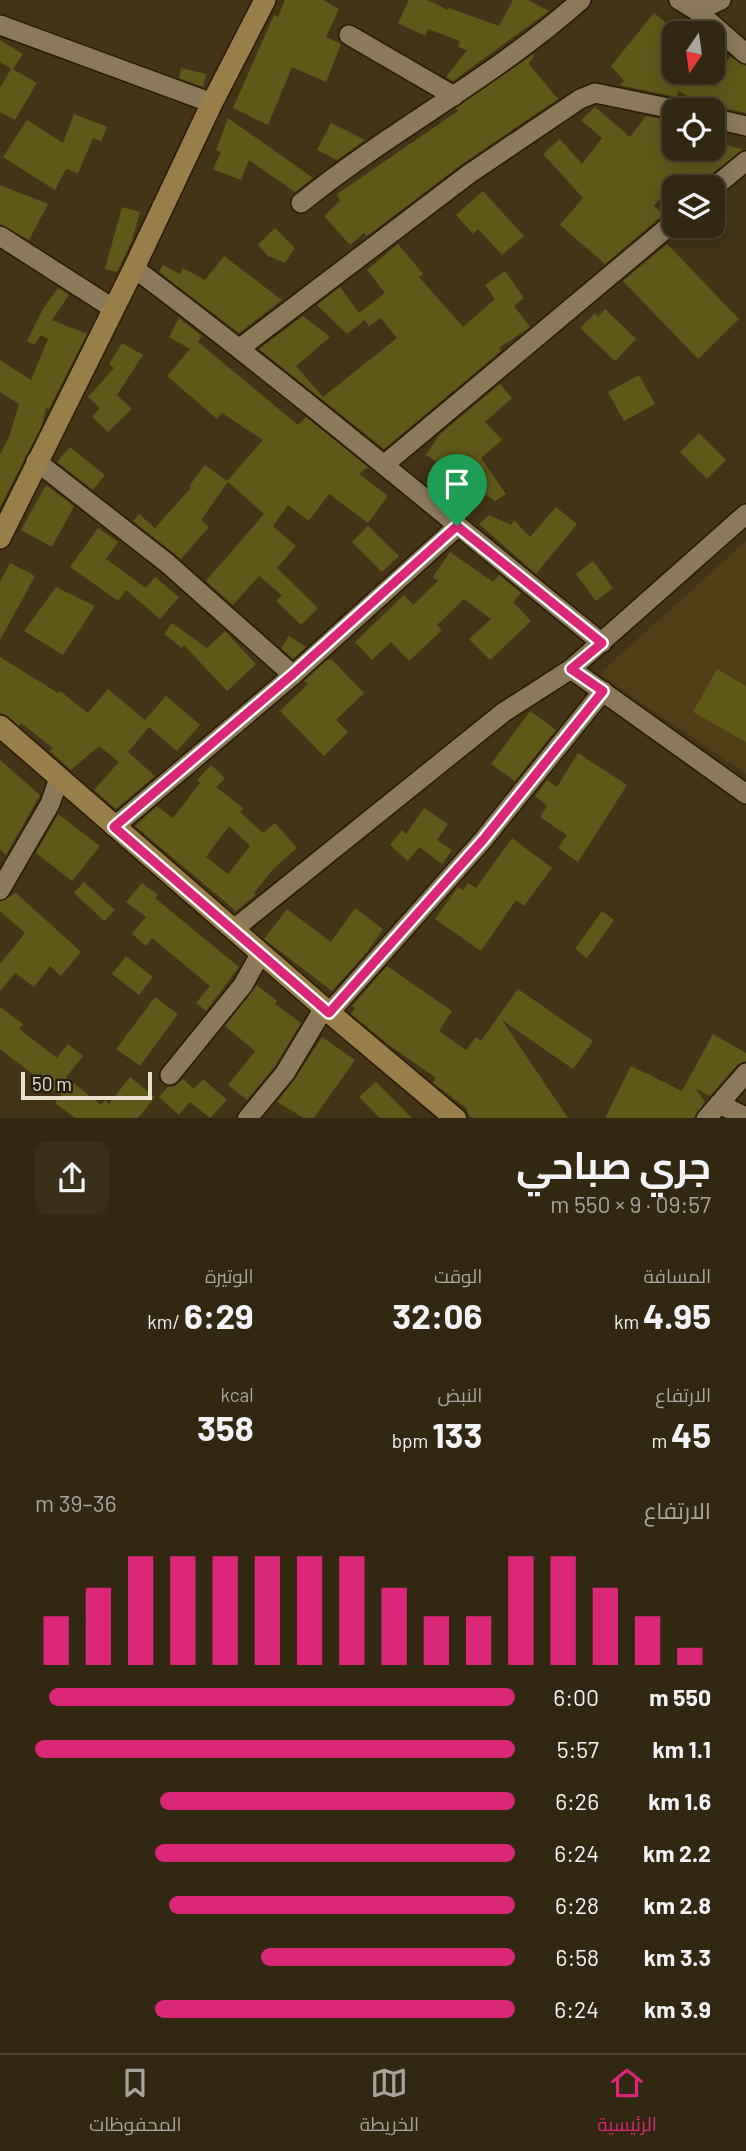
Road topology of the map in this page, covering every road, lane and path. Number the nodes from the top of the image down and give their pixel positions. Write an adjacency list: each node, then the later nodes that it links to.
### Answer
1 (265, 0): 10 (street)
2 (581, 0): 9 (street)
3 (679, 0): 5 (street)
4 (721, 0): 5 (street)
5 (698, 11): 8 (street)
6 (0, 25): 10 (street)
7 (349, 35): 9 (street)
8 (746, 54)
9 (454, 96): 16 (street)
10 (212, 103): 19 (street)
11 (662, 107): 21 (street)
12 (725, 121): 13 (street)
13 (746, 126)
14 (746, 161): 15 (street)
15 (725, 179)
16 (302, 203)
17 (662, 232): 23 (street)
18 (0, 236): 20 (street)
19 (134, 268): 20 (street); 21 (street)
20 (114, 309): 22 (street)
21 (240, 348): 23 (street)
22 (36, 461): 26 (street); 29 (street)
23 (385, 464): 25 (street)
24 (746, 514): 27 (street)
25 (457, 526): 27 (street); 29 (street)
26 (0, 538)
27 (602, 643): 28 (street)
28 (571, 669): 30 (street); 36 (street)
29 (293, 674): 34 (street)
30 (603, 691): 33 (street); 38 (street)
31 (0, 726): 32 (street)
32 (59, 778): 34 (street); 35 (street)
33 (746, 794)
34 (114, 827): 36 (street)
35 (2, 880)
36 (234, 929): 37 (street)
37 (261, 953): 38 (street); 40 (street)
38 (326, 1010): 43 (street); 44 (street)
39 (746, 1073): 41 (street)
40 (170, 1075)
41 (712, 1111): 42 (street)
42 (746, 1116)
43 (247, 1118)
44 (456, 1118)

